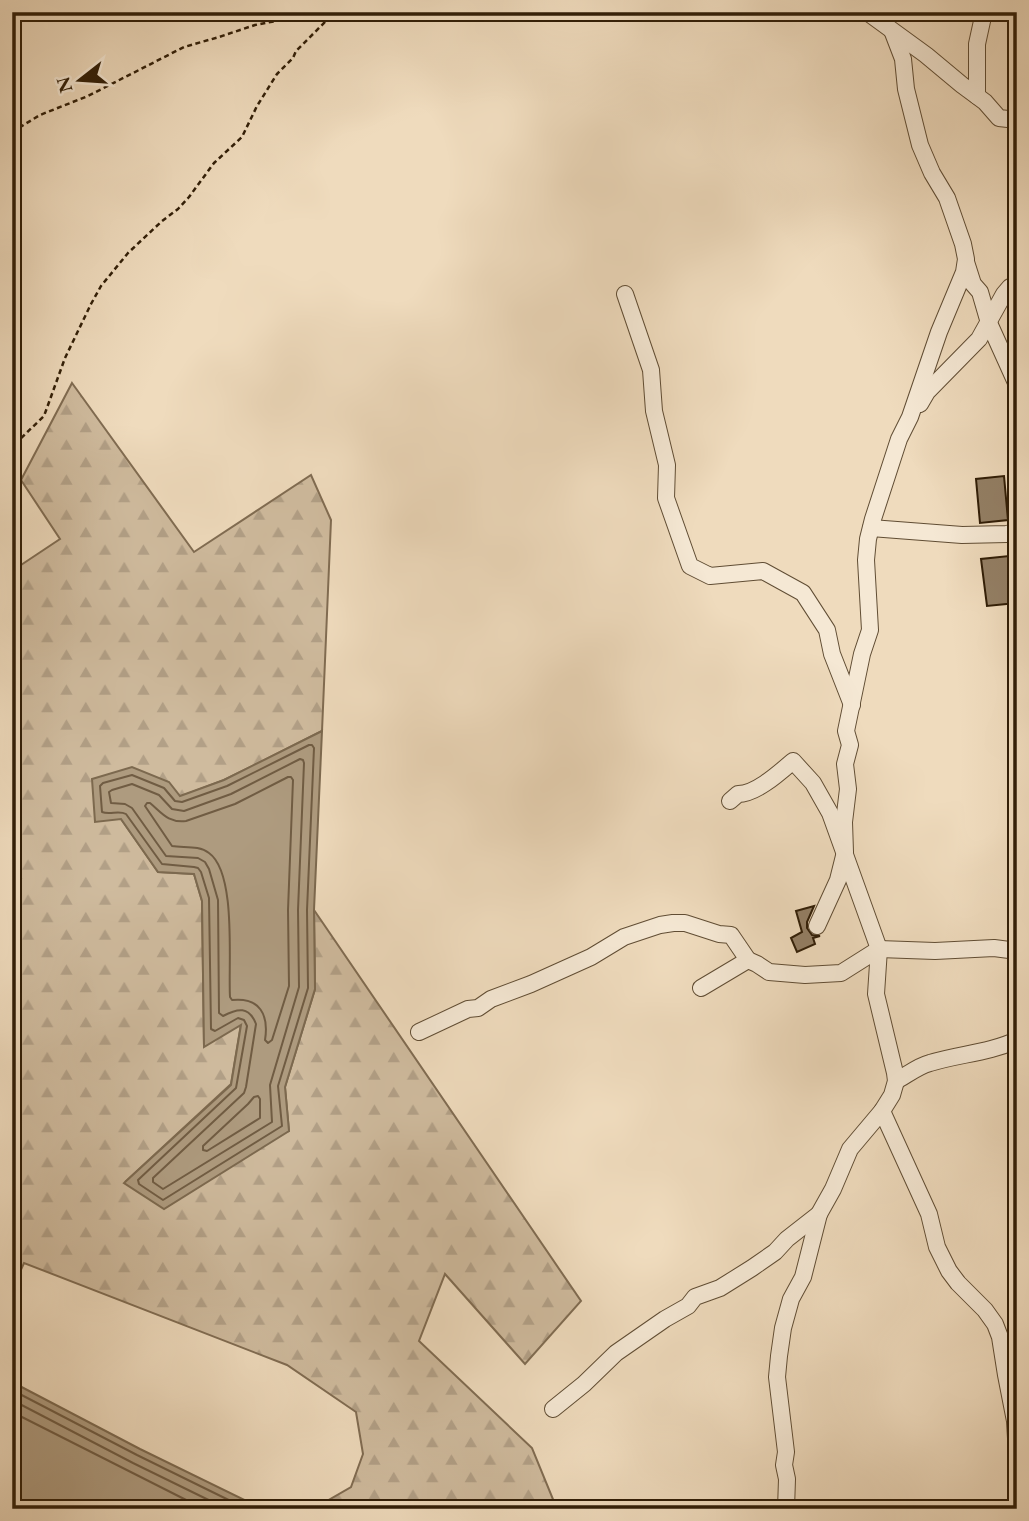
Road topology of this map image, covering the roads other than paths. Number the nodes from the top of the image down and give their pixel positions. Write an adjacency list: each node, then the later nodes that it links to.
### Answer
1 (867, 12): 3 (street)
2 (984, 12): 4 (street)
3 (893, 33): 4 (street); 6 (street)
4 (977, 96): 5 (street)
5 (1017, 120)
6 (965, 259): 9 (street); 11 (street)
7 (1017, 284): 9 (street)
8 (625, 294): 14 (street)
9 (989, 323): 10 (street); 11 (street)
10 (1017, 385)
11 (910, 417): 12 (street)
12 (871, 528): 13 (street); 14 (street)
13 (1017, 531)
14 (852, 705): 16 (street)
15 (730, 801): 16 (street)
16 (845, 852): 17 (street); 18 (street)
17 (817, 926)
18 (879, 949): 19 (street); 20 (street); 24 (street)
19 (1017, 951)
20 (748, 960): 21 (street); 22 (street)
21 (701, 988)
22 (419, 1032)
23 (1017, 1040): 24 (street)
24 (896, 1081): 25 (street)
25 (882, 1111): 26 (street); 28 (street)
26 (819, 1214): 27 (street); 29 (street)
27 (552, 1409)
28 (1017, 1455)
29 (786, 1509)

